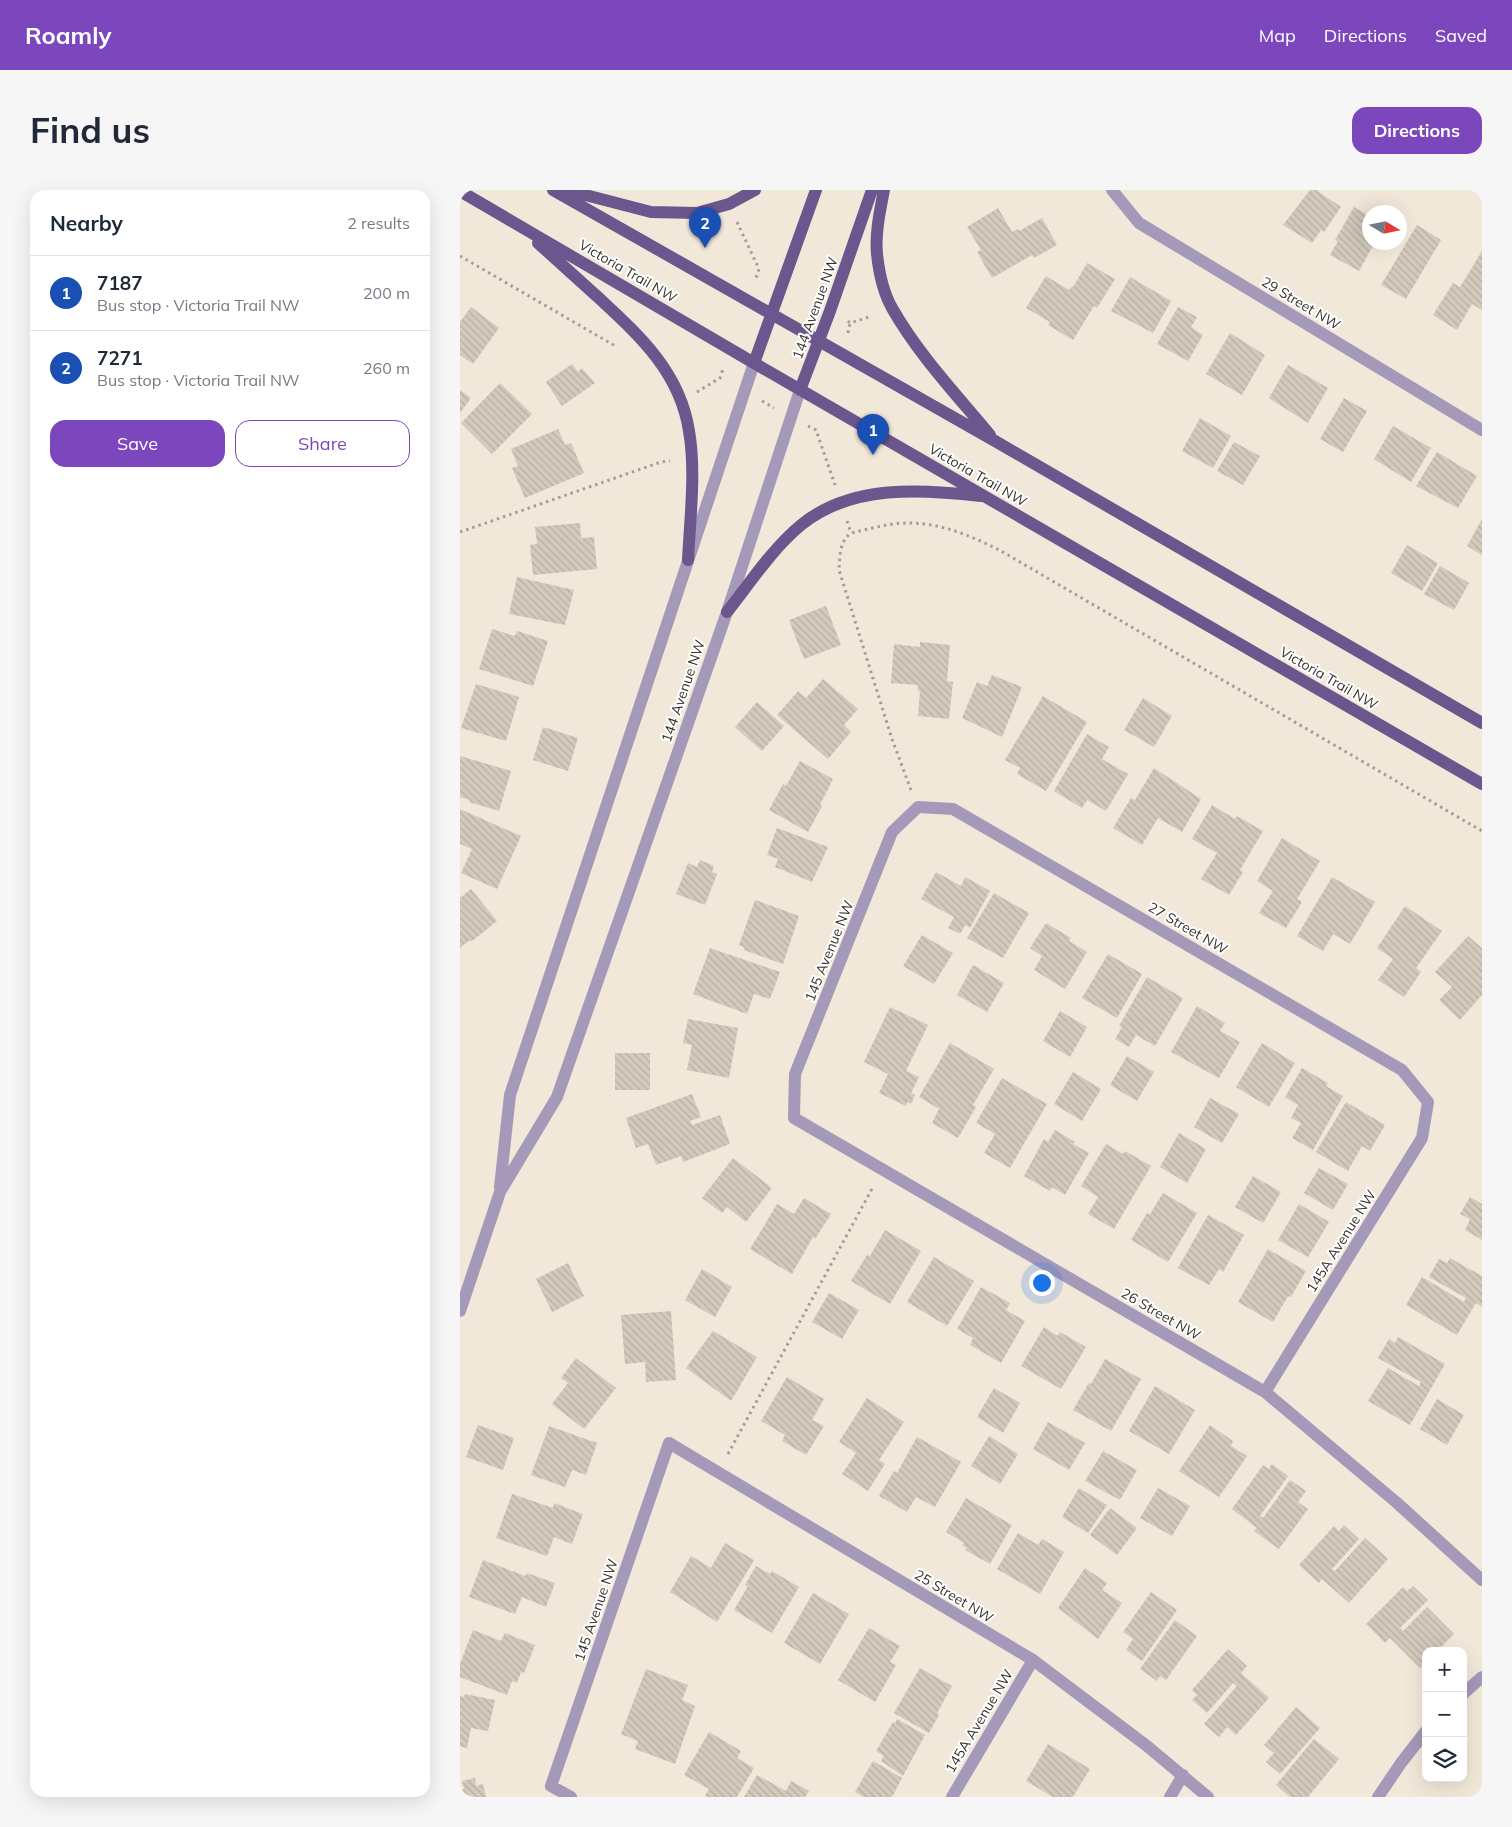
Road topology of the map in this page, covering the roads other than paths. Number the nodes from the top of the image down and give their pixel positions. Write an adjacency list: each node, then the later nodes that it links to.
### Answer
1 (553, 190): 10 (main road)
2 (566, 190): 3 (main road)
3 (755, 190)
4 (816, 190): 10 (main road, 144 Avenue NW)
5 (872, 190): 11 (main road, 144 Avenue NW)
6 (884, 190): 15 (main road)
7 (460, 191): 9 (main road, Victoria Trail NW)
8 (1112, 191): 14 (street, 29 Street NW)
9 (520, 226): 12 (main road, Victoria Trail NW); 17 (main road)
10 (772, 313): 11 (main road); 12 (main road, 144 Avenue NW)
11 (820, 340): 13 (main road, 144 Avenue NW); 15 (main road)
12 (754, 363): 13 (main road, Victoria Trail NW); 17 (street, 144 Avenue NW)
13 (800, 390): 16 (main road, Victoria Trail NW); 18 (street, 144 Avenue NW)
14 (1482, 430)
15 (994, 441): 19 (main road)
16 (987, 497): 18 (main road); 20 (main road, Victoria Trail NW)
17 (688, 560): 24 (street, 144 Avenue NW)
18 (727, 612): 24 (street, 144 Avenue NW)
19 (1482, 724)
20 (1482, 784)
21 (918, 806): 22 (street, 27 Street NW); 23 (street, 145 Avenue NW)
22 (1428, 1102): 26 (street, 145A Avenue NW)
23 (794, 1118): 26 (street, 26 Street NW)
24 (500, 1192): 25 (street, 144 Avenue NW)
25 (460, 1311)
26 (1265, 1392): 28 (street, 26 Street NW)
27 (669, 1443): 29 (street, 25 Street NW); 34 (street, 145 Avenue NW)
28 (1482, 1580)
29 (1033, 1660): 33 (street, 25 Street NW); 35 (street, 145A Avenue NW)
30 (1482, 1677): 31 (street)
31 (1465, 1692)
32 (1422, 1736): 38 (street)
33 (1183, 1775): 36 (street); 37 (street, 25 Street NW)
34 (571, 1797)
35 (952, 1797)
36 (1170, 1797)
37 (1208, 1797)
38 (1378, 1797)

